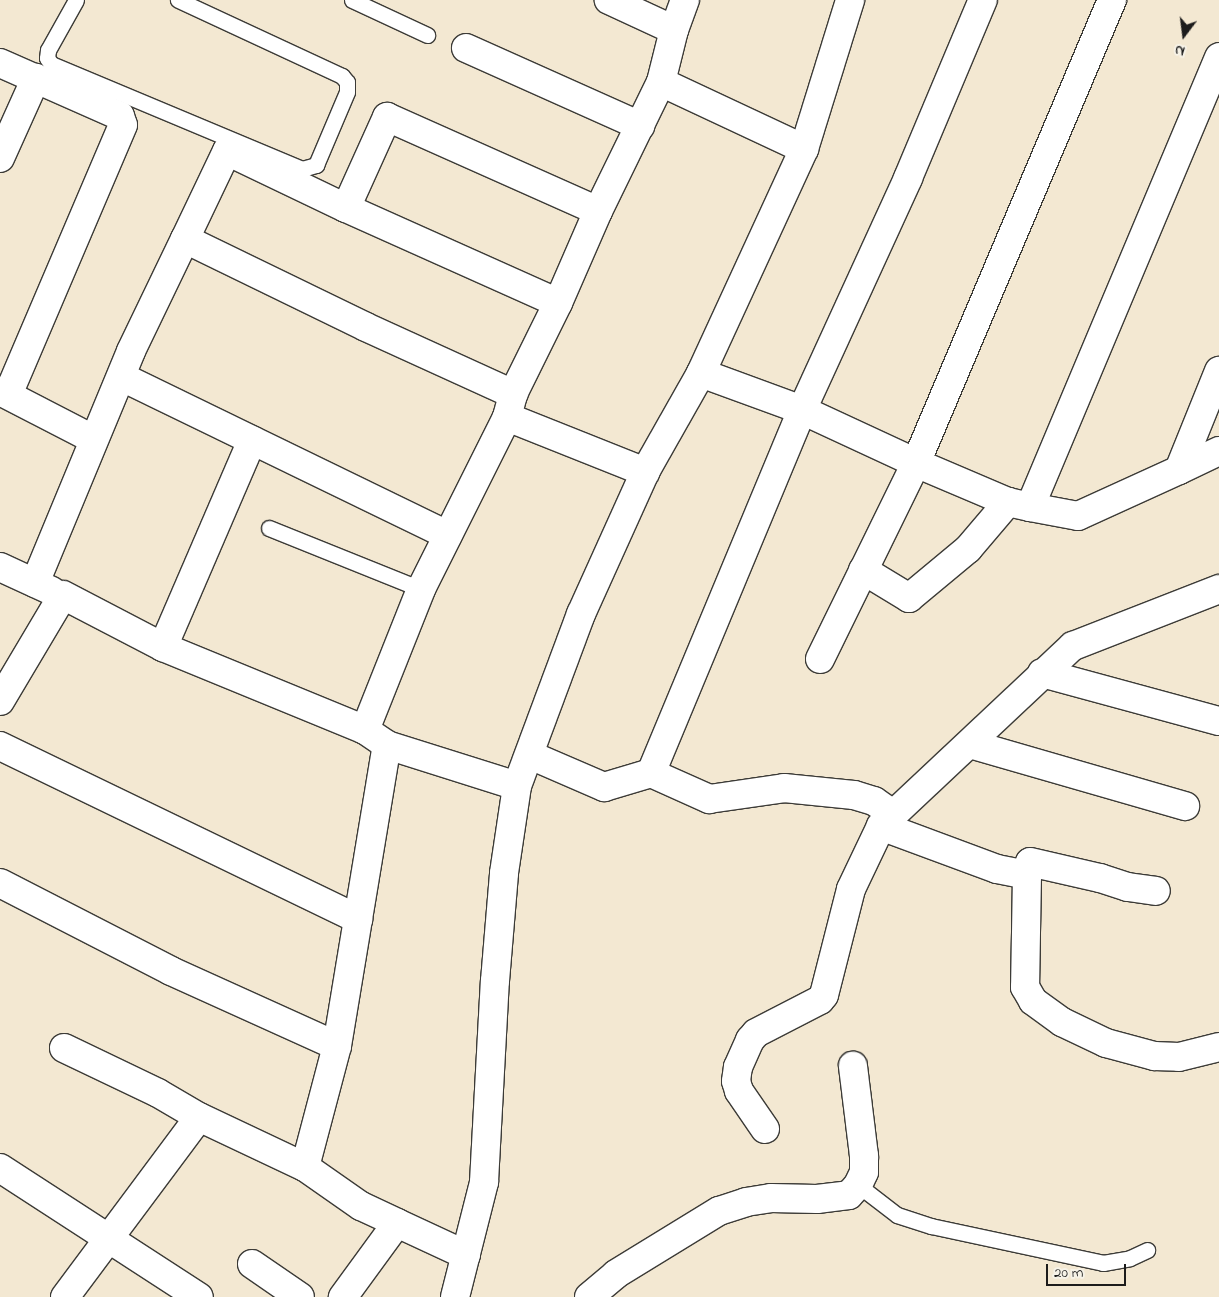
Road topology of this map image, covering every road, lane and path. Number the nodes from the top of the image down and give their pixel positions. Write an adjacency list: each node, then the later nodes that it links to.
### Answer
1 (76, 0): 2 (lane)
2 (178, 0)
3 (352, 0): 10 (lane)
4 (610, 0): 9 (street)
5 (685, 0): 9 (street)
6 (850, 0): 17 (street)
7 (983, 0): 28 (street)
8 (1112, 0): 32 (street)
9 (674, 30): 15 (street)
10 (427, 35)
11 (466, 48): 16 (street)
12 (1219, 58): 35 (street)
13 (0, 63): 14 (street)
14 (36, 78): 18 (street); 26 (street)
15 (661, 82): 16 (street); 17 (street)
16 (640, 126): 20 (street)
17 (804, 149): 24 (street)
18 (0, 158)
19 (346, 208): 20 (street); 21 (street); 22 (street)
20 (598, 210): 22 (street)
21 (185, 239): 25 (street); 27 (street)
22 (558, 303): 27 (street)
23 (1219, 371): 33 (street)
24 (701, 373): 28 (street); 34 (street)
25 (122, 377): 29 (street); 30 (street)
26 (4, 392): 29 (street)
27 (510, 405): 34 (street); 37 (street)
28 (802, 410): 32 (street); 54 (street)
29 (93, 439): 40 (street)
30 (252, 440): 37 (street); 44 (street)
31 (1219, 451): 33 (street)
32 (916, 463): 35 (street); 39 (street)
33 (1179, 470): 35 (street)
34 (645, 472): 53 (street)
35 (1019, 504): 39 (street)
36 (269, 528): 41 (lane)
37 (448, 535): 41 (street)
38 (0, 567): 40 (street)
39 (863, 570): 45 (street)
40 (35, 583): 43 (street)
41 (421, 589): 49 (street)
42 (1219, 589): 46 (street)
43 (63, 595): 44 (street); 47 (street)
44 (163, 647): 49 (street)
45 (820, 659)
46 (1042, 673): 48 (street); 50 (street)
47 (0, 701)
48 (1219, 722)
49 (365, 730): 51 (street)
50 (970, 744): 56 (street); 57 (street)
51 (387, 745): 55 (street); 61 (street)
52 (0, 746): 61 (street)
53 (530, 755): 54 (street); 55 (street)
54 (651, 773): 57 (street)
55 (517, 786): 74 (street)
56 (1185, 806)
57 (887, 820): 58 (street); 67 (street)
58 (1027, 874): 60 (street); 63 (street)
59 (0, 883): 62 (street)
60 (1156, 891)
61 (358, 919): 62 (street)
62 (337, 1046): 68 (street)
63 (1219, 1047)
64 (64, 1048): 66 (street)
65 (853, 1066): 70 (street)
66 (199, 1117): 68 (street); 72 (street)
67 (765, 1129)
68 (305, 1167): 71 (street)
69 (0, 1168): 72 (street)
70 (858, 1185): 73 (lane); 81 (street)
71 (397, 1223): 74 (street); 79 (street)
72 (109, 1238): 76 (street); 77 (street)
73 (1147, 1250)
74 (466, 1255): 80 (street)
75 (252, 1264): 78 (street)
76 (65, 1297)
77 (199, 1297)
78 (300, 1297)
79 (343, 1297)
80 (455, 1297)
81 (589, 1297)

